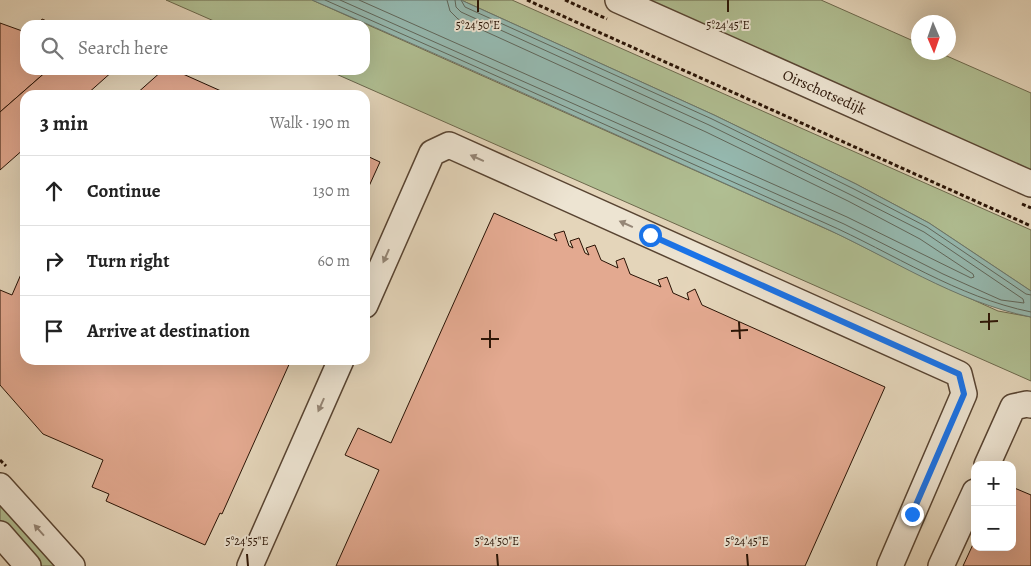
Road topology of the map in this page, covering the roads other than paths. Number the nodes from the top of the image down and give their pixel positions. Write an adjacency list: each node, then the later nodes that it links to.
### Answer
1 (618, 0): 2 (street, Oirschotsedijk)
2 (1031, 184)
3 (370, 294): 13 (street, one-way to 3)
4 (339, 365): 12 (street, one-way to 12)
5 (1031, 405): 6 (street)
6 (989, 461)
7 (0, 486): 11 (street, one-way to 7)
8 (971, 501): 14 (street)
9 (0, 534): 10 (street)
10 (28, 566)
11 (72, 566)
12 (250, 566)
13 (890, 566)
14 (941, 566)

